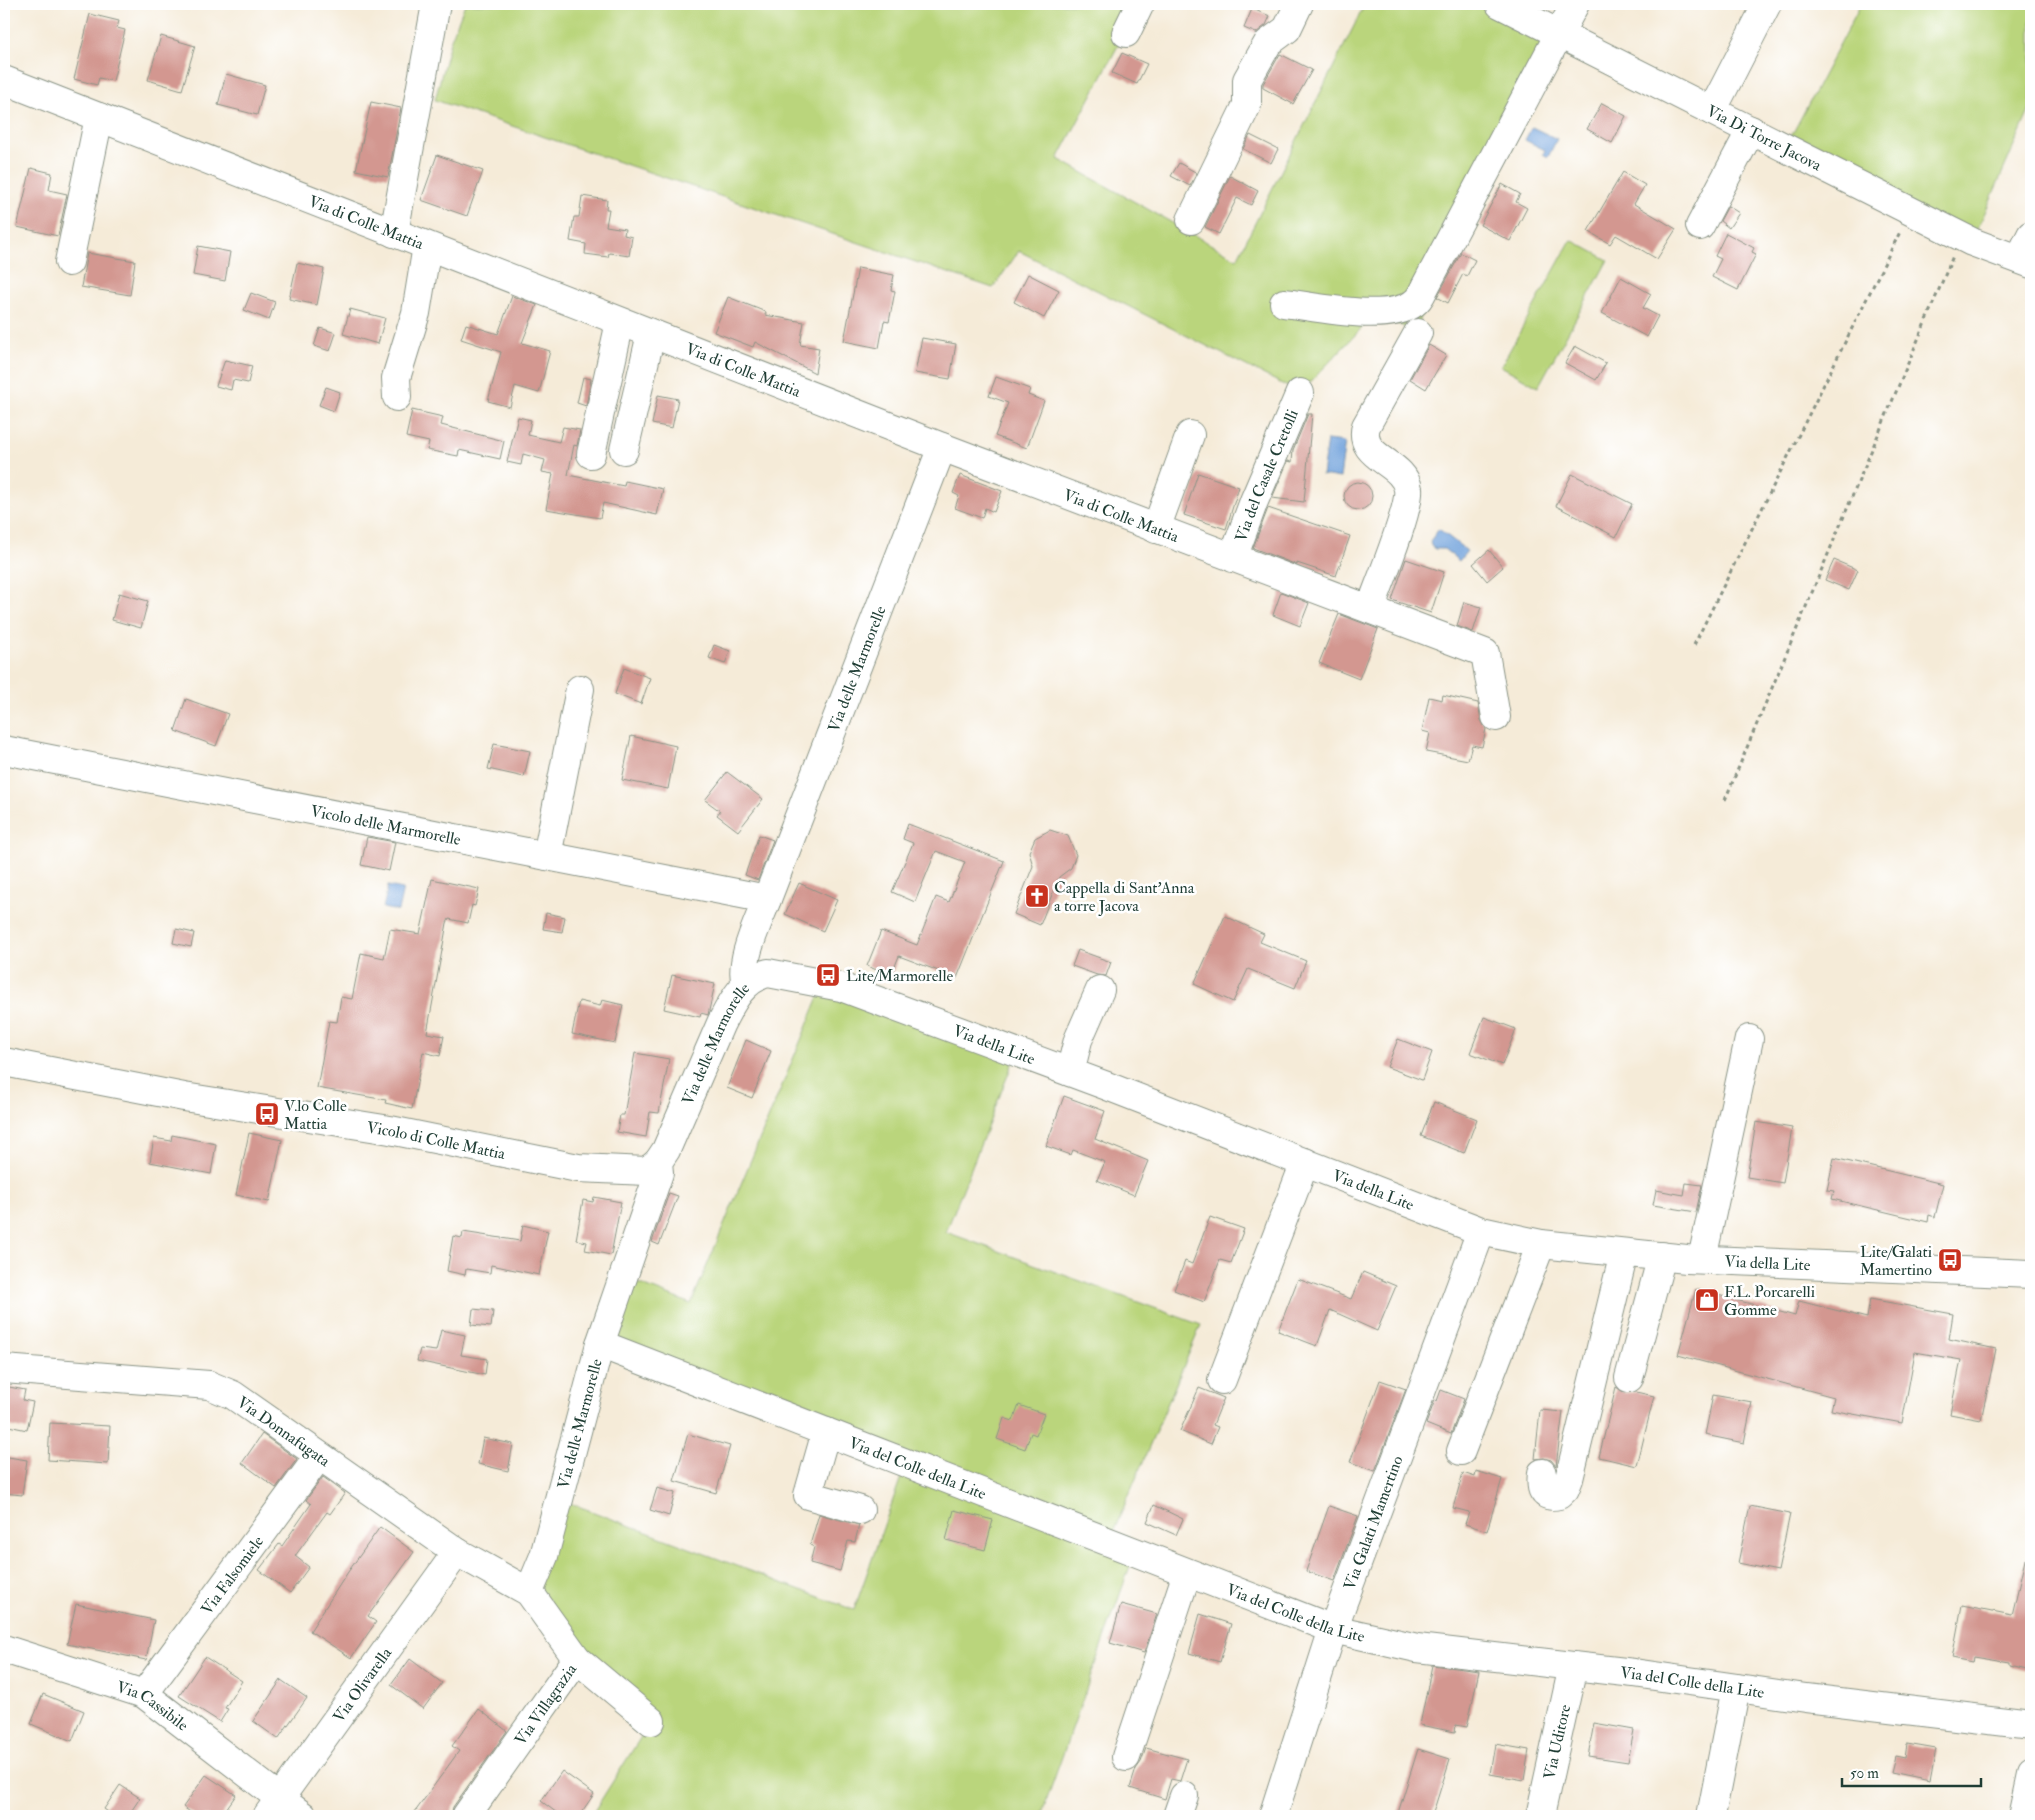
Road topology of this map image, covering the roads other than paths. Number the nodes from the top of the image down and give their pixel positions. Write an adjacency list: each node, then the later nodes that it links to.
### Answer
1 (436, 4): 15 (street)
2 (1140, 4): 7 (street)
3 (1299, 4): 13 (street)
4 (1500, 4): 8 (street, Via Di Torre Jacova)
5 (1575, 4): 8 (street)
6 (1766, 4): 10 (street)
7 (1126, 33)
8 (1560, 34): 10 (street, Via Di Torre Jacova); 20 (street)
9 (4, 80): 11 (street, Via di Colle Mattia)
10 (1712, 111): 12 (street, Via Di Torre Jacova)
11 (99, 118): 15 (street, Via di Colle Mattia); 18 (street)
12 (1751, 130): 14 (street); 19 (street, Via Di Torre Jacova)
13 (1191, 220)
14 (1700, 226)
15 (394, 233): 17 (street, Via di Colle Mattia)
16 (2031, 235): 19 (street)
17 (427, 246): 21 (street, Via di Colle Mattia); 25 (street)
18 (69, 262)
19 (2025, 262)
20 (1284, 303)
21 (620, 322): 23 (street, Via di Colle Mattia); 29 (street)
22 (1418, 333): 32 (street)
23 (651, 334): 27 (street, Via di Colle Mattia); 28 (street)
24 (1300, 393): 31 (street, Via del Casale Cretolli)
25 (397, 398)
26 (1190, 436): 30 (street)
27 (942, 447): 30 (street, Via di Colle Mattia); 37 (street, Via delle Marmorelle)
28 (624, 450)
29 (591, 454)
30 (1156, 528): 31 (street, Via di Colle Mattia)
31 (1233, 558): 32 (street, Via di Colle Mattia)
32 (1370, 609): 34 (street, Via di Colle Mattia)
33 (580, 689): 36 (street)
34 (1496, 717)
35 (4, 750): 36 (street, Vicolo delle Marmorelle)
36 (547, 856): 37 (street, Vicolo delle Marmorelle)
37 (767, 899): 38 (street, Via delle Marmorelle)
38 (746, 984): 42 (street, Via della Lite); 43 (street, Via delle Marmorelle)
39 (1100, 990): 42 (street)
40 (1749, 1039): 49 (street)
41 (4, 1062): 43 (street, Vicolo di Colle Mattia)
42 (1070, 1072): 44 (street, Via della Lite)
43 (658, 1162): 51 (street, Via delle Marmorelle)
44 (1305, 1162): 45 (street, Via della Lite); 54 (street)
45 (1481, 1231): 46 (street, Via della Lite); 63 (street, Via Galati Mamertino)
46 (1542, 1244): 47 (street, Via della Lite); 56 (street)
47 (1624, 1253): 48 (street, Via della Lite); 58 (street)
48 (1662, 1256): 49 (street, Via della Lite); 53 (street)
49 (1702, 1259): 50 (street, Via della Lite)
50 (2031, 1274)
51 (600, 1344): 55 (street, Via del Colle della Lite); 62 (street, Via delle Marmorelle)
52 (4, 1369): 57 (street, Via Donnafugata)
53 (1629, 1378)
54 (1222, 1380)
55 (826, 1432): 59 (street); 61 (street, Via del Colle della Lite)
56 (1461, 1452)
57 (320, 1456): 60 (street, Via Donnafugata); 68 (street, Via Falsomiele)
58 (1542, 1474)
59 (860, 1510)
60 (457, 1552): 62 (street, Via Donnafugata); 73 (street, Via Olivarella)
61 (1187, 1573): 63 (street, Via del Colle della Lite); 71 (street)
62 (529, 1592): 65 (street, Via Villagrazia)
63 (1333, 1628): 66 (street, Via del Colle della Lite); 76 (street, Via Galati Mamertino)
64 (4, 1649): 68 (street, Via Cassibile)
65 (577, 1659): 69 (street); 75 (street, Via Villagrazia)
66 (1573, 1666): 67 (street, Via del Colle della Lite); 77 (street, Via Uditore)
67 (1736, 1688): 70 (street, Via del Colle della Lite); 78 (street)
68 (144, 1694): 73 (street, Via Cassibile)
69 (651, 1721)
70 (2031, 1725)
71 (1126, 1757)
72 (2031, 1774): 79 (street)
73 (274, 1808): 74 (street)
74 (302, 1816)
75 (466, 1816)
76 (1273, 1816)
77 (1540, 1816)
78 (1711, 1816)
79 (2022, 1816)

